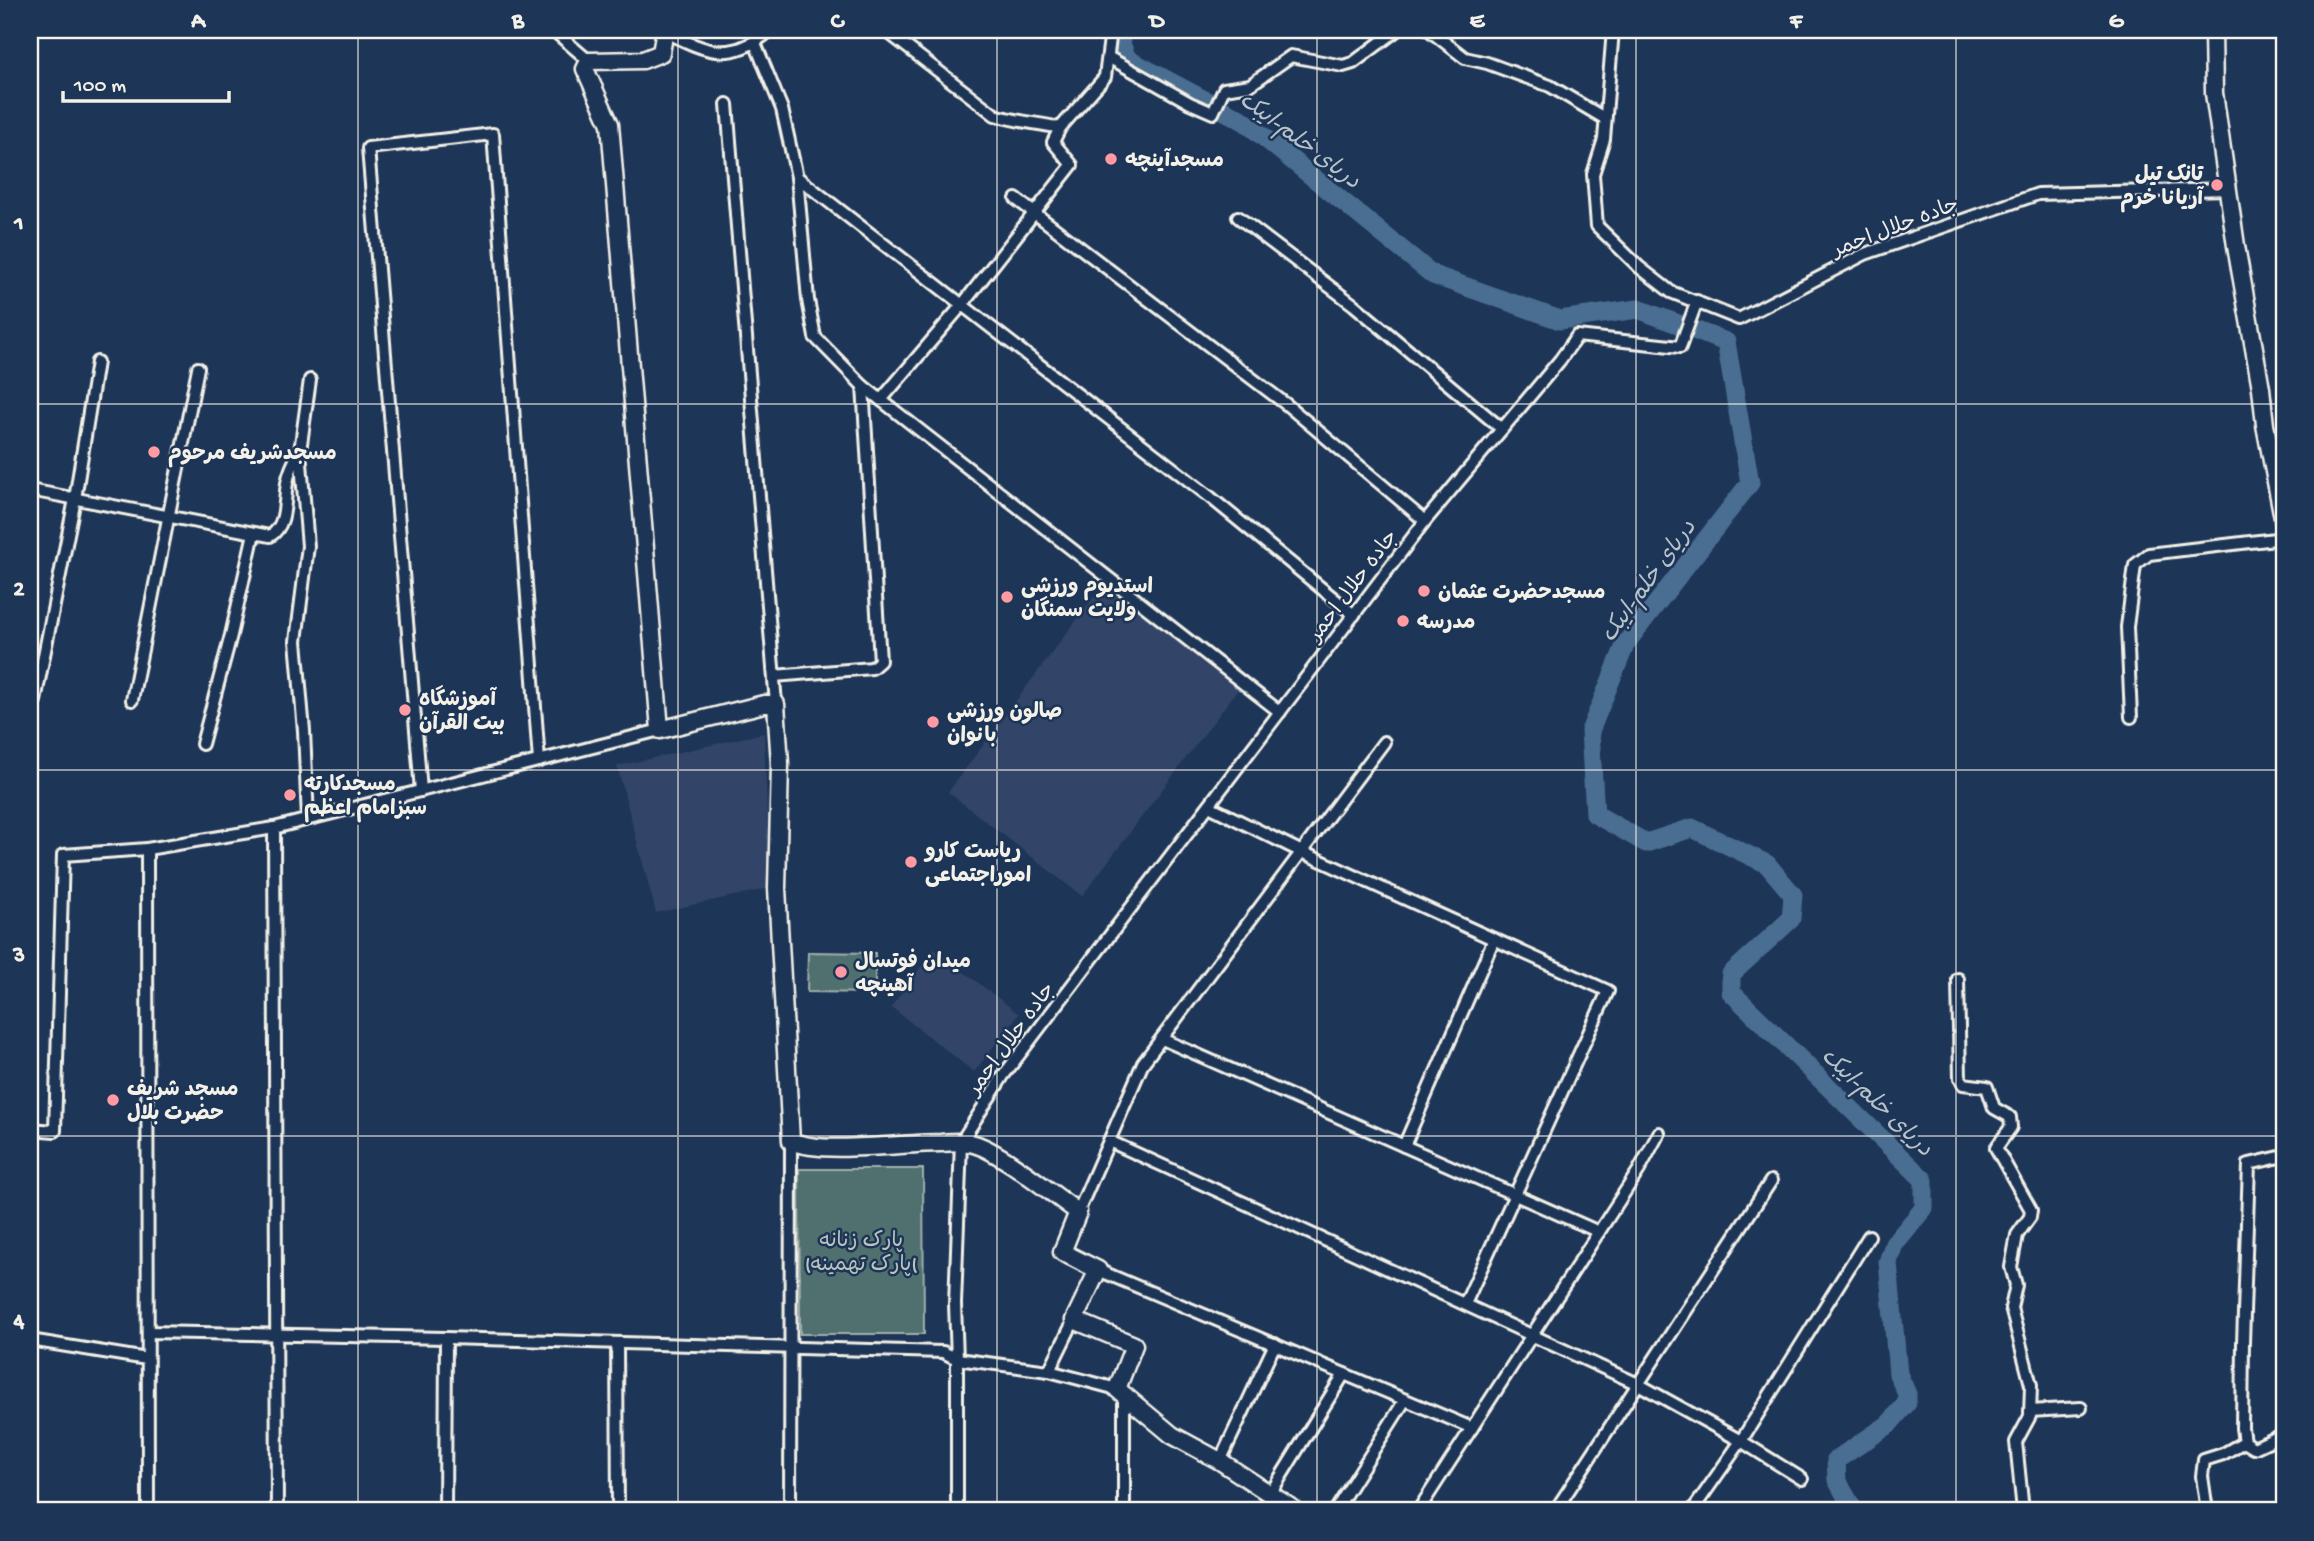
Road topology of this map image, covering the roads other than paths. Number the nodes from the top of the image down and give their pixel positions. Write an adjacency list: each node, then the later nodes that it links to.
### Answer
1 (553, 30): 12 (street)
2 (771, 30): 10 (street)
3 (885, 30): 15 (street)
4 (1111, 30): 11 (street)
5 (1398, 30): 11 (street)
6 (1429, 30): 14 (street)
7 (1613, 30): 14 (street)
8 (2213, 30): 17 (street)
9 (666, 31): 10 (street); 12 (street)
10 (755, 43): 16 (street)
11 (1108, 57): 15 (street)
12 (589, 61): 44 (street)
13 (727, 104): 38 (street)
14 (1604, 118): 21 (street)
15 (1060, 128): 19 (street)
16 (797, 177): 22 (street); 26 (street)
17 (2228, 189): 21 (street, جاده حلال احمر); 34 (street)
18 (1016, 199): 19 (street)
19 (1034, 214): 22 (street); 33 (street)
20 (1238, 217): 28 (street)
21 (1697, 301): 28 (street, جاده حلال احمر)
22 (962, 306): 27 (street); 37 (street)
23 (97, 362): 31 (street)
24 (198, 368): 32 (street)
25 (310, 380): 29 (street)
26 (863, 386): 27 (street); 38 (street)
27 (881, 400): 42 (street)
28 (1502, 429): 33 (street, جاده حلال احمر)
29 (300, 451): 35 (street); 50 (street)
30 (30, 491): 31 (street)
31 (75, 499): 32 (street); 40 (street)
32 (171, 515): 35 (street); 39 (street)
33 (1425, 521): 37 (street, جاده حلال احمر)
34 (2284, 523)
35 (254, 533): 46 (street)
36 (2284, 538): 43 (street)
37 (1354, 615): 42 (street, جاده حلال احمر)
38 (774, 676): 41 (street)
39 (132, 700)
40 (35, 701)
41 (776, 704): 44 (street); 59 (street)
42 (1280, 712): 49 (street, جاده حلال احمر)
43 (2131, 716)
44 (660, 730): 47 (street)
45 (1384, 742): 53 (street)
46 (202, 744)
47 (539, 761): 48 (street); 48 (street)
48 (421, 791): 50 (street)
49 (1209, 806): 53 (street); 61 (street, جاده حلال احمر)
50 (308, 819): 51 (street)
51 (274, 828): 52 (street); 73 (street)
52 (147, 849): 57 (street); 72 (street)
53 (1302, 852): 54 (street); 56 (street)
54 (1494, 939): 62 (street); 65 (street)
55 (1958, 979): 88 (street)
56 (1162, 1039): 60 (street); 62 (street)
57 (30, 1129)
58 (1658, 1133): 67 (street)
59 (791, 1141): 61 (street); 79 (street)
60 (1109, 1141): 66 (street); 70 (street)
61 (961, 1142): 66 (street); 81 (street)
62 (1404, 1146): 65 (street)
63 (2284, 1156): 92 (street)
64 (1771, 1181): 84 (street)
65 (1514, 1195): 67 (street); 70 (street)
66 (1078, 1212): 69 (street)
67 (1599, 1232): 74 (street)
68 (1869, 1236): 91 (street)
69 (1098, 1270): 71 (street); 78 (street)
70 (1465, 1304): 74 (street)
71 (1074, 1320): 82 (street); 85 (street)
72 (148, 1332): 73 (street); 80 (street)
73 (278, 1335): 75 (street); 97 (street)
74 (1532, 1335): 84 (street); 89 (street)
75 (446, 1338): 77 (street); 98 (street)
76 (30, 1340): 80 (street)
77 (617, 1343): 79 (street); 99 (street)
78 (1275, 1344): 83 (street); 93 (street)
79 (790, 1348): 81 (street); 100 (street)
80 (147, 1359): 96 (street)
81 (957, 1359): 82 (street); 101 (street)
82 (1049, 1371): 85 (street)
83 (1344, 1374): 86 (street); 95 (street)
84 (1638, 1384): 91 (street); 107 (street)
85 (1120, 1392): 93 (street); 102 (street)
86 (1405, 1400): 89 (street); 105 (street)
87 (2081, 1408): 88 (street)
88 (2030, 1411): 109 (street)
89 (1472, 1428): 106 (street)
90 (2284, 1434): 92 (street)
91 (1741, 1441): 94 (street); 108 (street)
92 (2244, 1442): 110 (street)
93 (1220, 1461): 95 (street)
94 (1802, 1479)
95 (1270, 1494): 103 (street); 104 (street)
96 (148, 1511)
97 (276, 1511)
98 (445, 1511)
99 (618, 1511)
100 (790, 1511)
101 (957, 1511)
102 (1124, 1511)
103 (1270, 1511)
104 (1296, 1511)
105 (1335, 1511)
106 (1418, 1511)
107 (1555, 1511)
108 (1692, 1511)
109 (2023, 1511)
110 (2207, 1511)

